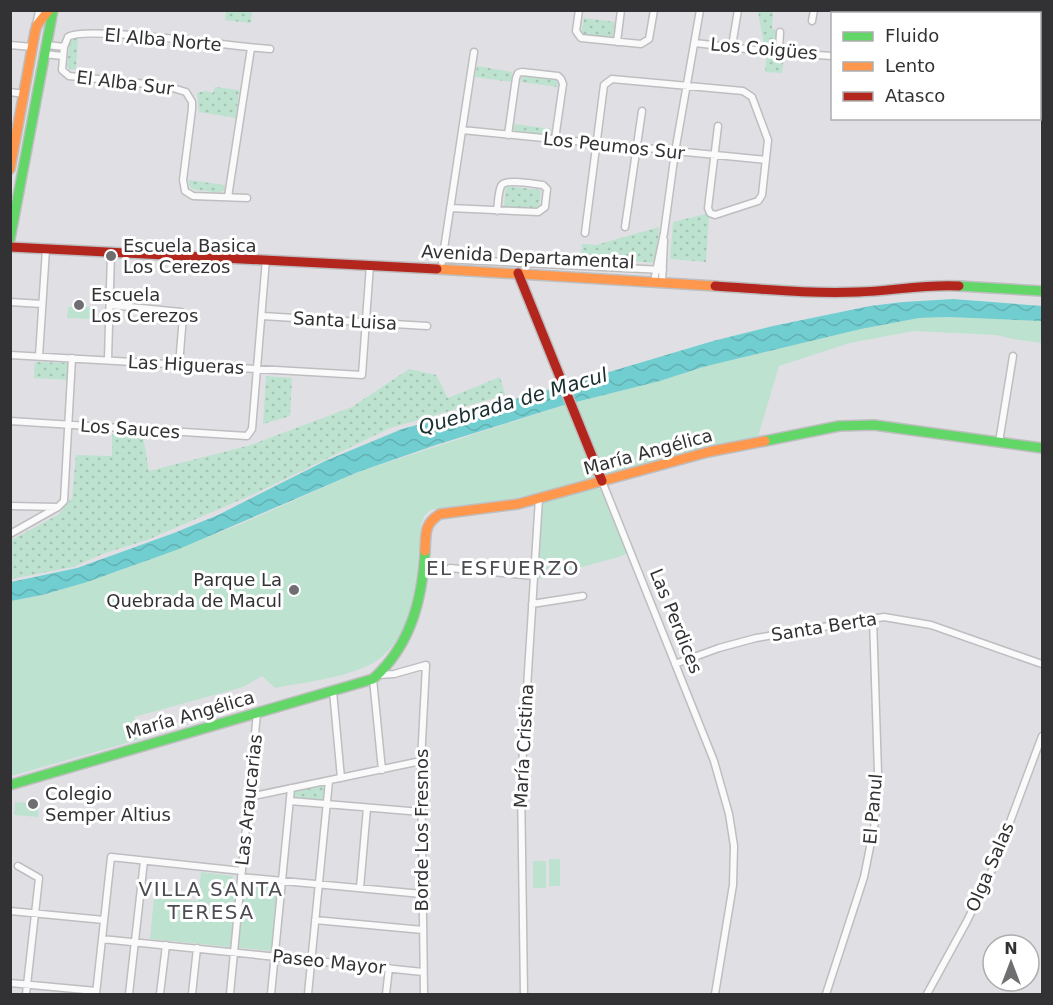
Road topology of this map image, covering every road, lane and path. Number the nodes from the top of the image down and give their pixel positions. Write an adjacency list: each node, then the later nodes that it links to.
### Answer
1 (39, 10): 10 (street)
2 (51, 10): 10 (street); 11 (street)
3 (579, 10): 13 (street)
4 (621, 10): 13 (street)
5 (654, 10): 13 (street)
6 (700, 10): 14 (street)
7 (738, 10): 17 (street)
8 (814, 10): 9 (street)
9 (812, 21)
10 (38, 25): 11 (street); 16 (street)
11 (49, 30): 20 (street)
12 (780, 32): 23 (street)
13 (617, 42)
14 (695, 43): 17 (street, Los Coigües); 27 (street)
15 (10, 45): 16 (street)
16 (32, 46): 29 (street)
17 (732, 46): 23 (street, Los Coigües)
18 (64, 47): 19 (street, El Alba Norte); 20 (street); 24 (street)
19 (251, 48): 21 (street, El Alba Norte); 42 (street)
20 (46, 49): 24 (street, El Alba Sur); 26 (street)
21 (270, 50)
22 (474, 52): 32 (street)
23 (779, 52): 25 (street, Los Coigües)
24 (62, 56): 42 (street, El Alba Sur)
25 (831, 56)
26 (40, 84): 29 (street); 46 (street)
27 (688, 85): 36 (street); 38 (street); 40 (street)
28 (10, 93): 29 (street)
29 (24, 94): 34 (street)
30 (642, 111): 37 (street)
31 (718, 126): 39 (street)
32 (462, 130): 33 (street, Los Peumos Sur); 44 (street)
33 (508, 135): 35 (street, Los Peumos Sur); 35 (street)
34 (13, 139): 41 (street)
35 (555, 139): 36 (street, Los Peumos Sur)
36 (596, 144): 37 (street, Los Peumos Sur); 48 (street)
37 (637, 148): 38 (street, Los Peumos Sur); 47 (street)
38 (675, 152): 39 (street, Los Peumos Sur); 56 (street)
39 (714, 156): 40 (street, Los Peumos Sur); 40 (street)
40 (766, 160)
41 (10, 170)
42 (228, 197): 43 (street)
43 (247, 198)
44 (450, 208): 45 (street); 54 (street)
45 (497, 211): 45 (street)
46 (12, 219): 49 (street)
47 (625, 227)
48 (585, 233)
49 (10, 239)
50 (10, 247): 51 (street, Avenida Departamental)
51 (46, 249): 52 (street, Avenida Departamental); 61 (street)
52 (111, 252): 53 (street, Avenida Departamental); 62 (street)
53 (266, 259): 55 (street, Avenida Departamental); 63 (street)
54 (442, 264): 55 (street, Avenida Departamental); 56 (street, Avenida Departamental); 57 (street, Avenida Departamental)
55 (370, 265): 64 (street)
56 (659, 270): 58 (street)
57 (518, 273): 58 (street, Avenida Departamental); 77 (street, Las Perdices)
58 (658, 282): 59 (street, Avenida Departamental)
59 (1042, 291)
60 (10, 302): 61 (street)
61 (42, 304): 67 (street)
62 (110, 305): 70 (street); 71 (street)
63 (262, 316): 64 (street, Santa Luisa); 72 (street)
64 (366, 322): 65 (street, Santa Luisa); 72 (street, Las Higueras)
65 (427, 326)
66 (10, 355): 67 (street, Las Higueras)
67 (39, 356): 69 (street, Las Higueras)
68 (1012, 356): 75 (street)
69 (72, 358): 70 (street, Las Higueras); 74 (street)
70 (108, 360): 71 (street, Las Higueras)
71 (179, 365): 72 (street, Las Higueras)
72 (258, 369): 74 (street, Los Sauces)
73 (10, 421): 74 (street, Los Sauces)
74 (68, 425): 80 (street)
75 (999, 442): 76 (street, María Angélica); 77 (street, María Angélica)
76 (1042, 448)
77 (602, 481): 78 (street, María Angélica); 87 (street, Las Perdices)
78 (539, 498): 83 (street, María Cristina); 90 (street, María Angélica)
79 (10, 506): 80 (street)
80 (58, 507): 81 (street)
81 (10, 534)
82 (450, 568): 83 (street)
83 (534, 576): 85 (street, María Cristina)
84 (583, 596): 85 (street)
85 (532, 604): 138 (street, María Cristina)
86 (873, 618): 87 (street, Santa Berta); 88 (street, Santa Berta); 140 (street, El Panul)
87 (675, 664): 139 (street, Las Perdices)
88 (1042, 664)
89 (426, 665): 90 (street, María Angélica); 94 (street, Borde Los Fresnos)
90 (376, 677): 91 (street, María Angélica); 95 (street)
91 (333, 691): 92 (street, María Angélica); 96 (street)
92 (257, 712): 98 (street, María Angélica); 100 (street, Las Araucarias)
93 (1042, 736): 141 (street, Olga Salas)
94 (420, 761): 95 (street); 104 (street, Borde Los Fresnos)
95 (382, 770): 96 (street)
96 (341, 778): 97 (street)
97 (329, 780): 99 (street); 102 (street)
98 (10, 785)
99 (291, 788): 100 (street); 101 (street)
100 (249, 796): 107 (street, Las Araucarias)
101 (290, 801): 102 (street); 108 (street)
102 (327, 804): 103 (street); 109 (street)
103 (368, 808): 104 (street); 110 (street)
104 (421, 812): 111 (street, Borde Los Fresnos)
105 (144, 861): 107 (street); 114 (street); 118 (street)
106 (18, 866): 113 (street)
107 (241, 874): 108 (street); 121 (street, Las Araucarias)
108 (282, 881): 109 (street); 122 (street)
109 (319, 884): 110 (street); 115 (street)
110 (360, 888): 111 (street)
111 (422, 894): 116 (street, Borde Los Fresnos)
112 (10, 911): 113 (street)
113 (35, 914): 114 (street); 127 (street)
114 (104, 920): 117 (street)
115 (315, 920): 116 (street); 123 (street)
116 (423, 930): 125 (street, Borde Los Fresnos)
117 (102, 939): 118 (street, Paseo Mayor); 128 (street)
118 (135, 942): 119 (street, Paseo Mayor); 130 (street)
119 (166, 945): 120 (street, Paseo Mayor); 131 (street)
120 (197, 948): 121 (street, Paseo Mayor); 132 (street)
121 (234, 952): 122 (street, Paseo Mayor); 133 (street, Las Araucarias)
122 (275, 956): 123 (street, Paseo Mayor); 134 (street)
123 (311, 960): 124 (street, Paseo Mayor); 135 (street)
124 (389, 968): 125 (street, Paseo Mayor); 136 (street)
125 (423, 972): 137 (street, Borde Los Fresnos)
126 (10, 983): 127 (street)
127 (27, 984): 128 (street); 129 (street)
128 (96, 993)
129 (26, 994)
130 (129, 994)
131 (160, 994)
132 (192, 994)
133 (230, 994)
134 (271, 994)
135 (308, 994)
136 (386, 994)
137 (424, 994)
138 (524, 994)
139 (715, 994)
140 (826, 994)
141 (927, 994)

